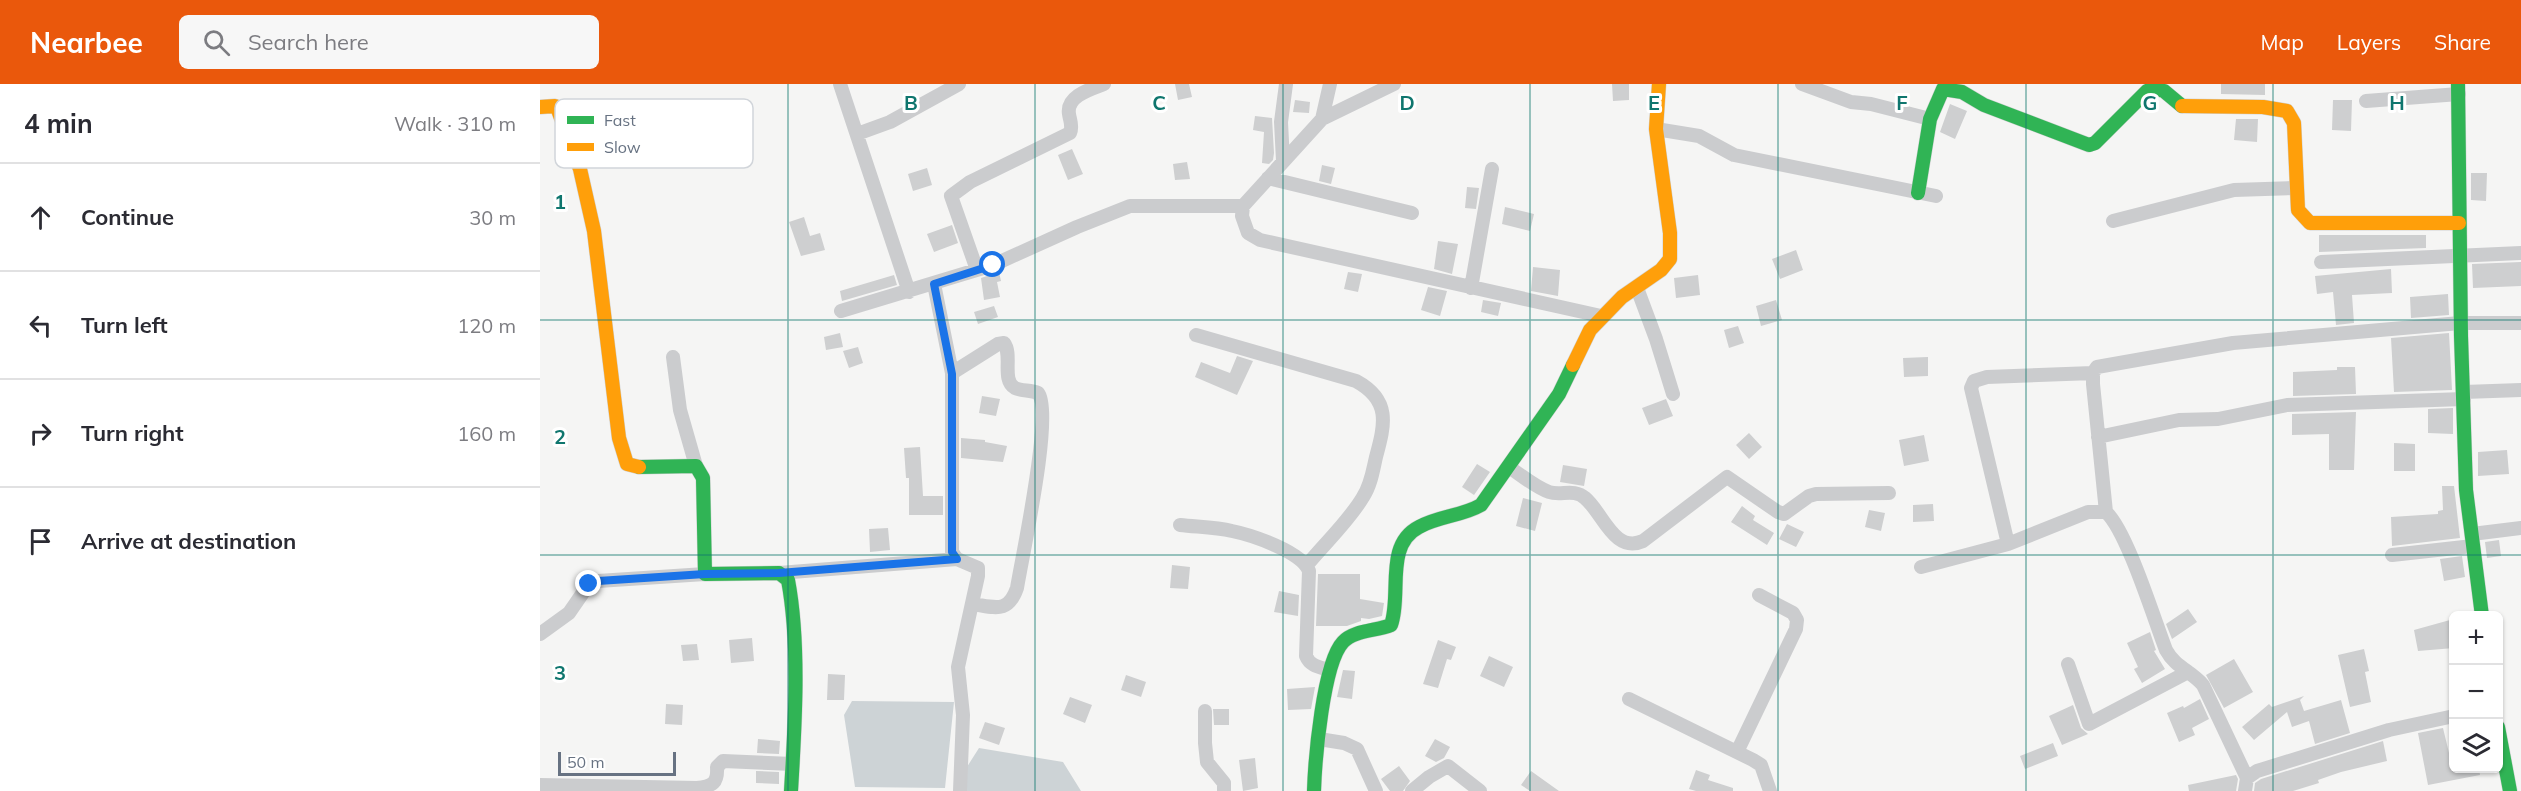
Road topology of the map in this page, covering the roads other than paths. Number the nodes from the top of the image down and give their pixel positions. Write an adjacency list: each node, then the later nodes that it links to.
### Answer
1 (840, 84): 16 (street)
2 (959, 84): 16 (street)
3 (1104, 84): 31 (street)
4 (1286, 84): 17 (street)
5 (1330, 84): 13 (street)
6 (1394, 84): 13 (street)
7 (1659, 84): 15 (street)
8 (1802, 84): 14 (street)
9 (2458, 89): 10 (street); 27 (street)
10 (2366, 101)
11 (555, 106): 12 (street)
12 (540, 107)
13 (1322, 119): 17 (street)
14 (1930, 119): 21 (street); 22 (street)
15 (1656, 129): 22 (street); 34 (street)
16 (857, 134): 35 (street)
17 (1283, 161): 20 (street)
18 (580, 168): 48 (street)
19 (1492, 169): 33 (street)
20 (1268, 178): 24 (street); 25 (street)
21 (2296, 188): 26 (street); 27 (street)
22 (1918, 193): 23 (street)
23 (1936, 196)
24 (1244, 206): 31 (street); 33 (street)
25 (1412, 213)
26 (2113, 221)
27 (2459, 223): 29 (street)
28 (2521, 253): 29 (street)
29 (2459, 255): 30 (street); 39 (street)
30 (2321, 262)
31 (977, 270): 32 (street)
32 (934, 284): 35 (street); 43 (street)
33 (1471, 288): 37 (street)
34 (1637, 288): 37 (street); 45 (street)
35 (909, 291): 36 (street)
36 (841, 311)
37 (1601, 316): 49 (street)
38 (2521, 323): 39 (street)
39 (2460, 324): 42 (street); 46 (street)
40 (1196, 335): 58 (street)
41 (673, 357): 48 (street)
42 (2093, 373): 47 (street); 55 (street)
43 (952, 374): 57 (street); 63 (street)
44 (2521, 390): 46 (street)
45 (1673, 394)
46 (2464, 396): 47 (street); 54 (street)
47 (2098, 437): 51 (street)
48 (696, 466): 61 (street)
49 (1509, 467): 50 (street); 67 (street)
50 (1889, 493)
51 (2106, 512): 55 (street); 68 (street)
52 (1180, 525): 58 (street)
53 (2521, 528): 54 (street)
54 (2473, 540): 56 (street); 64 (street)
55 (2008, 544): 59 (street)
56 (2392, 555)
57 (957, 559): 60 (street); 63 (street)
58 (1306, 565): 67 (street)
59 (1921, 567)
60 (779, 573): 61 (street); 75 (street)
61 (705, 574): 65 (street)
62 (1759, 596): 74 (street)
63 (972, 604): 79 (street)
64 (2482, 611)
65 (540, 634)
66 (2068, 664): 68 (street)
67 (1329, 670): 72 (street)
68 (2188, 672): 76 (street)
69 (1629, 699): 74 (street)
70 (1205, 711): 80 (street)
71 (2449, 717): 76 (street)
72 (1319, 739): 81 (street); 82 (street)
73 (2503, 751): 86 (street)
74 (1737, 752): 85 (street)
75 (793, 765): 77 (street); 78 (street)
76 (2246, 784)
77 (540, 785)
78 (791, 791)
79 (960, 791)
80 (1224, 791)
81 (1314, 791)
82 (1376, 791)
83 (1412, 791): 84 (street)
84 (1480, 791)
85 (1770, 791)
86 (2510, 791)

